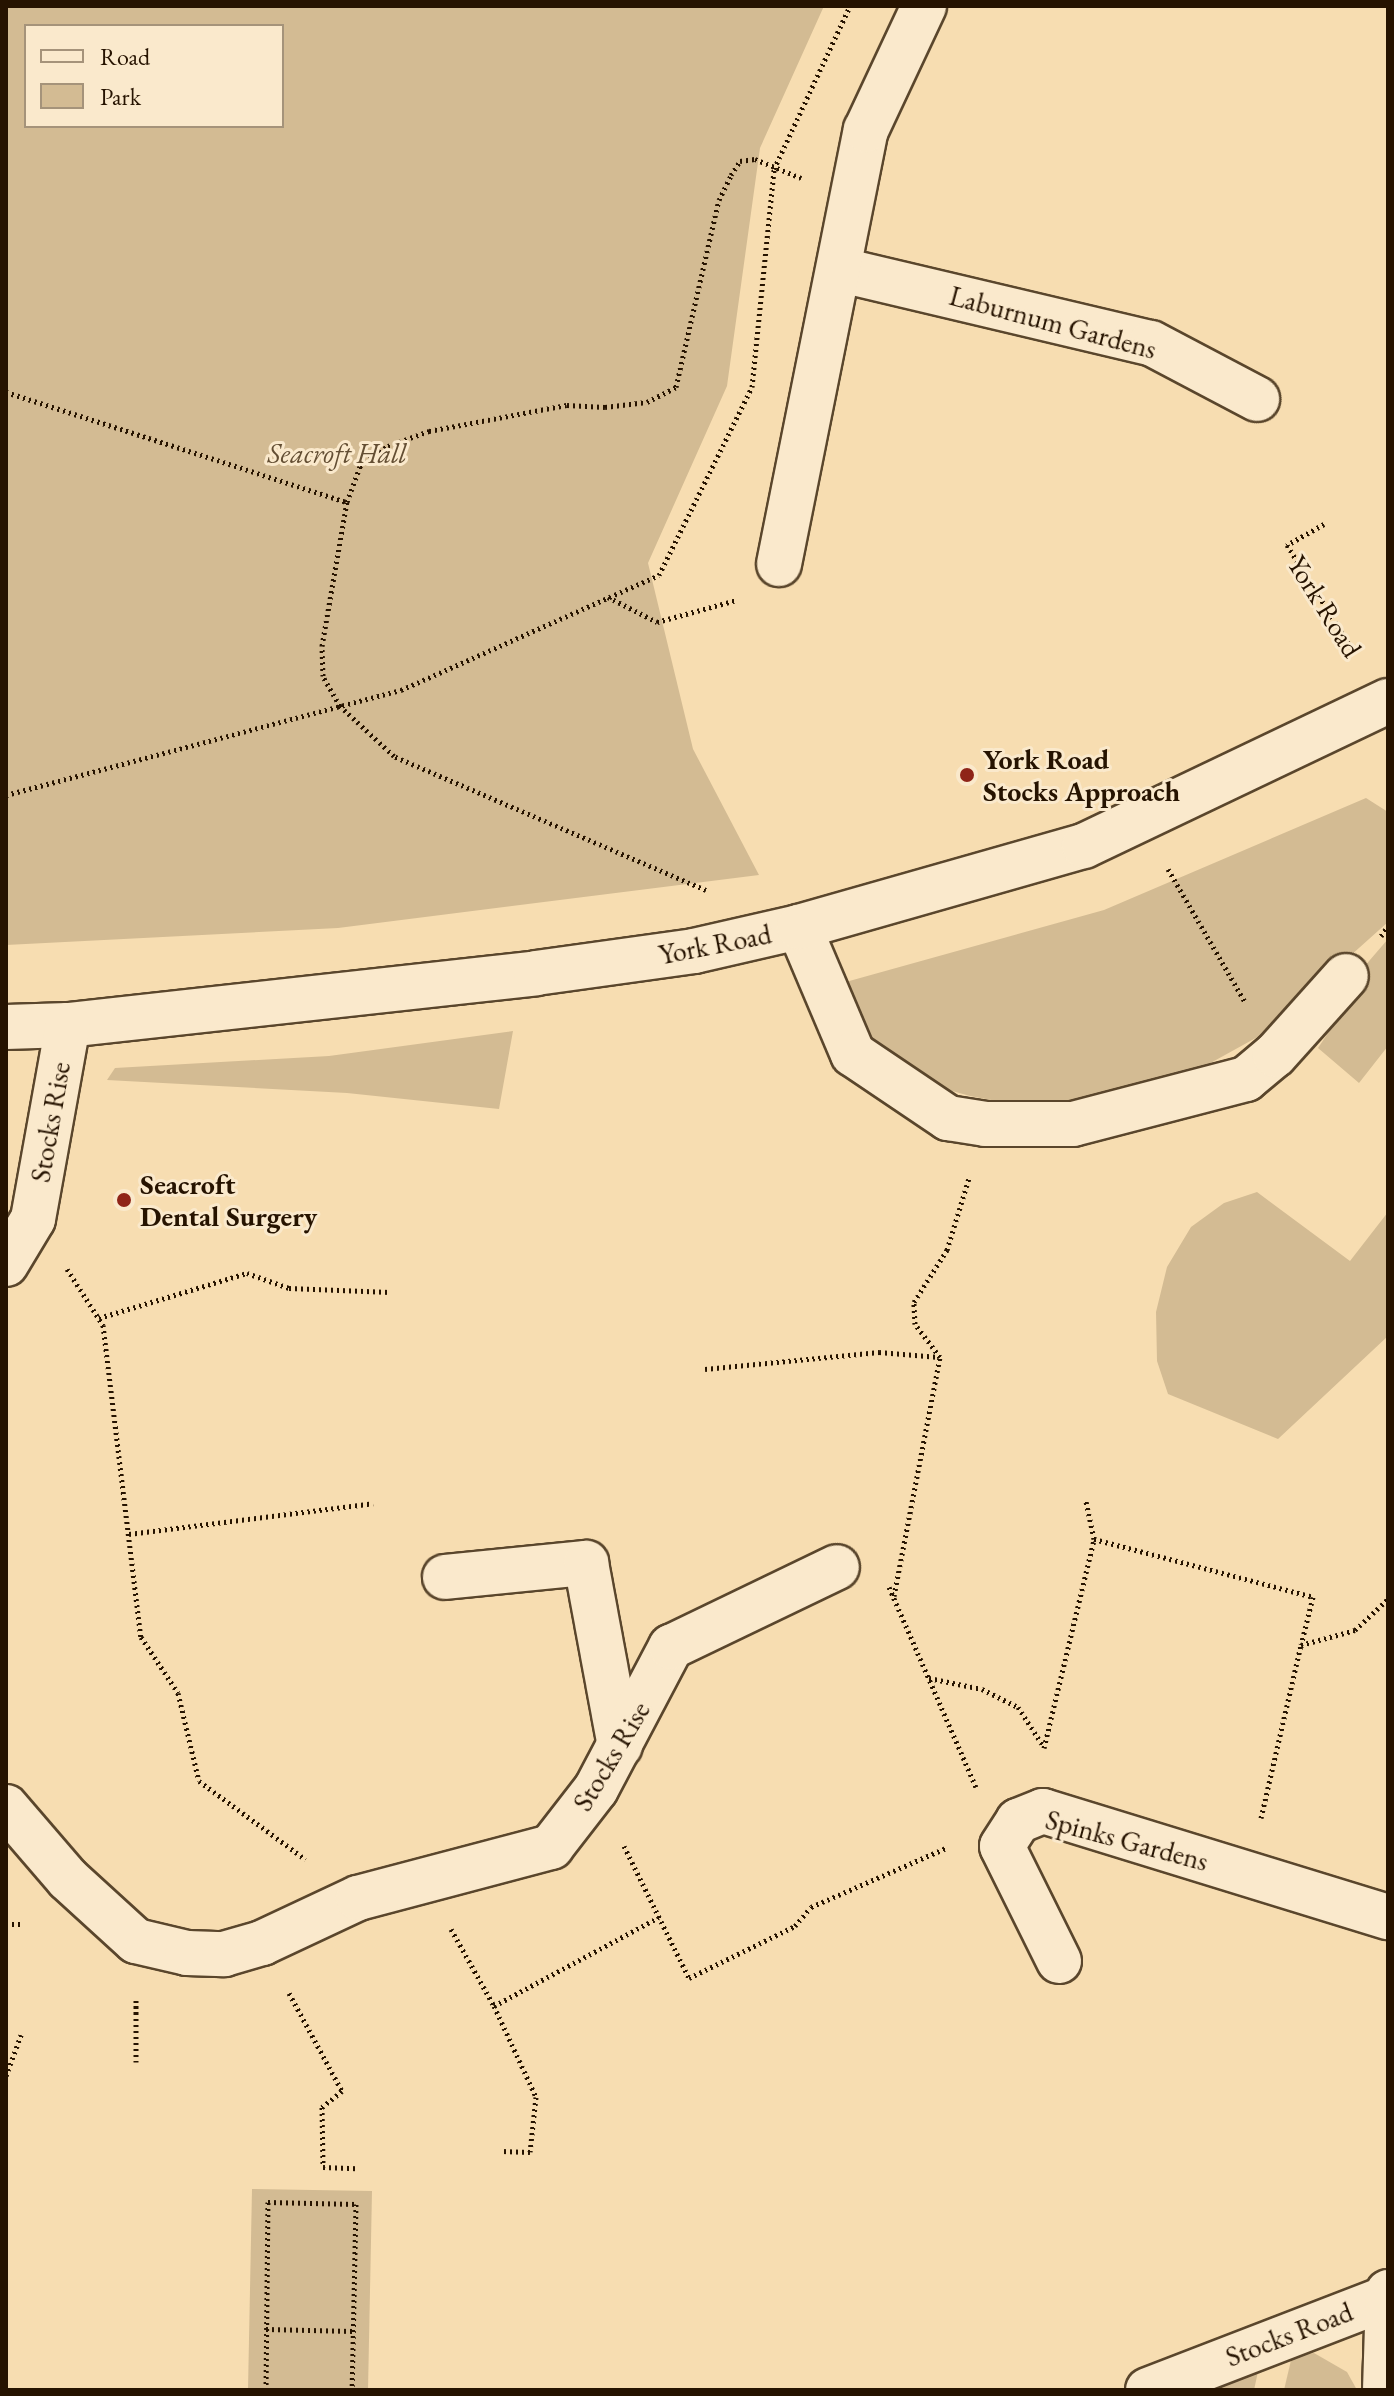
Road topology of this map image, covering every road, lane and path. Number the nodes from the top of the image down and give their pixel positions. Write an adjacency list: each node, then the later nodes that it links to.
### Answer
1 (850, 6): 3 (path)
2 (924, 6): 4 (street)
3 (774, 169): 7 (path); 10 (path)
4 (841, 270): 6 (street, Laburnum Gardens); 9 (street)
5 (6, 392): 7 (path)
6 (1257, 399)
7 (347, 502): 13 (path)
8 (1324, 524): 12 (path, York Road)
9 (779, 564)
10 (608, 597): 11 (path); 13 (path)
11 (747, 598)
12 (1386, 702): 15 (street, York Road)
13 (340, 706): 14 (path); 16 (path)
14 (6, 795)
15 (1139, 820): 17 (street, York Road); 21 (path)
16 (717, 895)
17 (799, 927): 19 (street, York Road); 22 (street)
18 (1346, 976): 21 (street)
19 (68, 1025): 20 (street, York Road); 23 (street, Stocks Rise)
20 (6, 1027)
21 (1275, 1055): 22 (street)
22 (985, 1124): 27 (path)
23 (33, 1219): 24 (street, Stocks Rise); 26 (path, Stocks Rise)
24 (6, 1264)
25 (390, 1292): 26 (path)
26 (99, 1318): 31 (path, Stocks Rise)
27 (940, 1357): 28 (path); 35 (path)
28 (705, 1369)
29 (1086, 1501): 32 (path)
30 (373, 1503): 31 (path)
31 (129, 1534): 47 (path, Stocks Rise)
32 (1094, 1539): 37 (path); 40 (path)
33 (837, 1567): 35 (path); 39 (street, Stocks Rise)
34 (445, 1577): 39 (street)
35 (893, 1597): 38 (path)
36 (1388, 1599): 37 (path)
37 (1301, 1645): 45 (path)
38 (928, 1677): 40 (path); 44 (path)
39 (620, 1746): 41 (street, Stocks Rise)
40 (1044, 1748): 43 (path)
41 (596, 1789): 46 (street, Stocks Rise); 48 (path)
42 (6, 1807): 52 (street, Stocks Rise)
43 (1075, 1821): 44 (street, Spinks Gardens); 45 (street, Spinks Gardens)
44 (998, 1837): 48 (path); 53 (street, Spinks Gardens)
45 (1248, 1874): 49 (street, Spinks Gardens)
46 (424, 1881): 47 (street, Stocks Rise); 54 (path)
47 (358, 1898): 52 (street, Stocks Rise)
48 (659, 1917): 54 (path)
49 (1388, 1917)
50 (6, 1924): 51 (path)
51 (20, 1924)
52 (262, 1943): 58 (path)
53 (1059, 1961)
54 (494, 2006): 57 (path)
55 (21, 2035): 56 (path)
56 (6, 2076)
57 (501, 2151)
58 (356, 2168)
59 (1387, 2295): 64 (street, Stocks Road); 65 (street)
60 (266, 2329): 61 (path); 61 (path); 62 (path)
61 (353, 2331): 63 (path)
62 (266, 2390)
63 (352, 2390)
64 (1148, 2390)
65 (1385, 2390)

